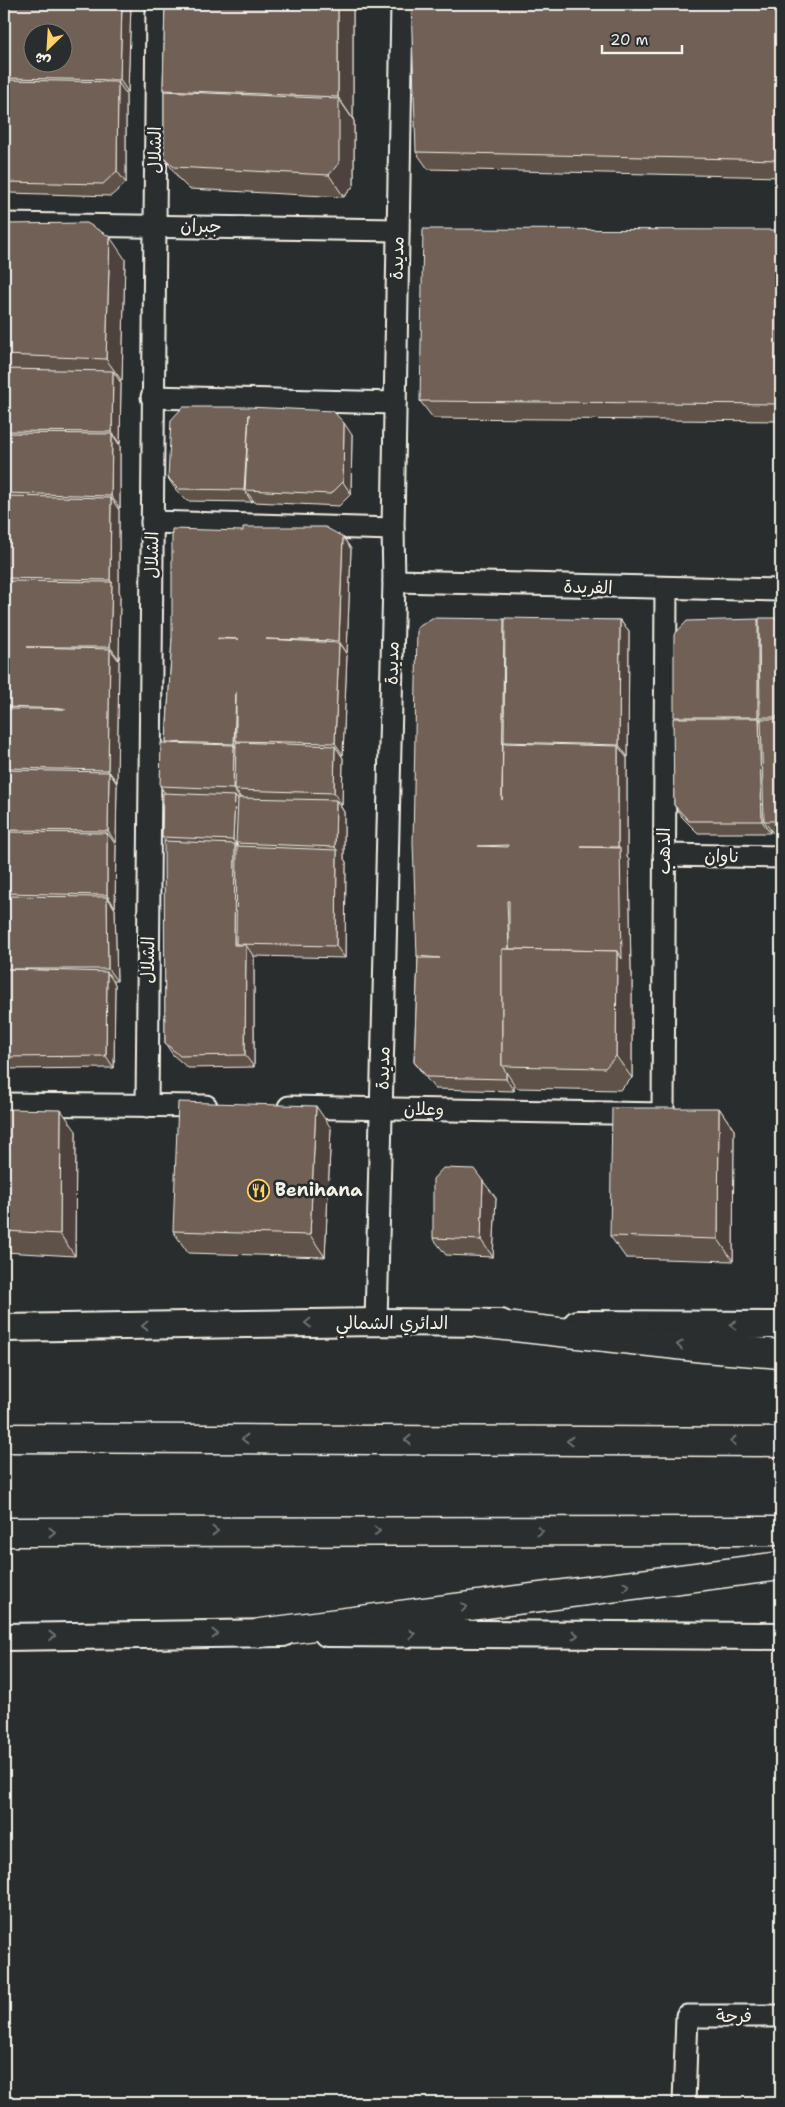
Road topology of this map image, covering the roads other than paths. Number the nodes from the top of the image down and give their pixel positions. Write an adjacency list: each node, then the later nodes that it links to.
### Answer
1 (157, 4): 4 (street, الشلال)
2 (402, 4): 5 (street, مديدة)
3 (4, 224): 4 (street, جبران)
4 (155, 225): 5 (street, جبران); 6 (street, الشلال)
5 (398, 230): 7 (street, مديدة)
6 (152, 397): 7 (street); 8 (street, الشلال)
7 (395, 403): 9 (street, مديدة)
8 (152, 522): 9 (street); 16 (street, الشلال)
9 (393, 529): 10 (street, مديدة)
10 (394, 582): 11 (street, الفريدة); 19 (street, مديدة)
11 (666, 589): 12 (street, الفريدة); 13 (street, الذهب)
12 (781, 590)
13 (664, 855): 14 (street, ناوان); 20 (street, الذهب)
14 (781, 857)
15 (4, 1104): 16 (street)
16 (147, 1106): 17 (street)
17 (225, 1106)
18 (264, 1107): 19 (street, وعلان)
19 (382, 1108): 20 (street, وعلان); 21 (street, مديدة)
20 (663, 1114)
21 (376, 1322): 22 (street, الدائري الشمالي); 24 (street, الدائري الشمالي, one-way to 24)
22 (478, 1323): 23 (street, الدائري الشمالي, one-way to 22); 25 (highway, one-way to 22)
23 (781, 1326)
24 (4, 1328)
25 (781, 1354)
26 (4, 1438): 27 (highway, one-way to 26)
27 (781, 1442)
28 (781, 1531): 29 (highway, one-way to 28)
29 (4, 1532)
30 (781, 1566): 31 (highway, one-way to 30)
31 (260, 1633): 32 (street, one-way to 32); 33 (street, one-way to 31)
32 (781, 1636)
33 (4, 1637)
34 (781, 2016): 35 (street, فرحة)
35 (684, 2103)

